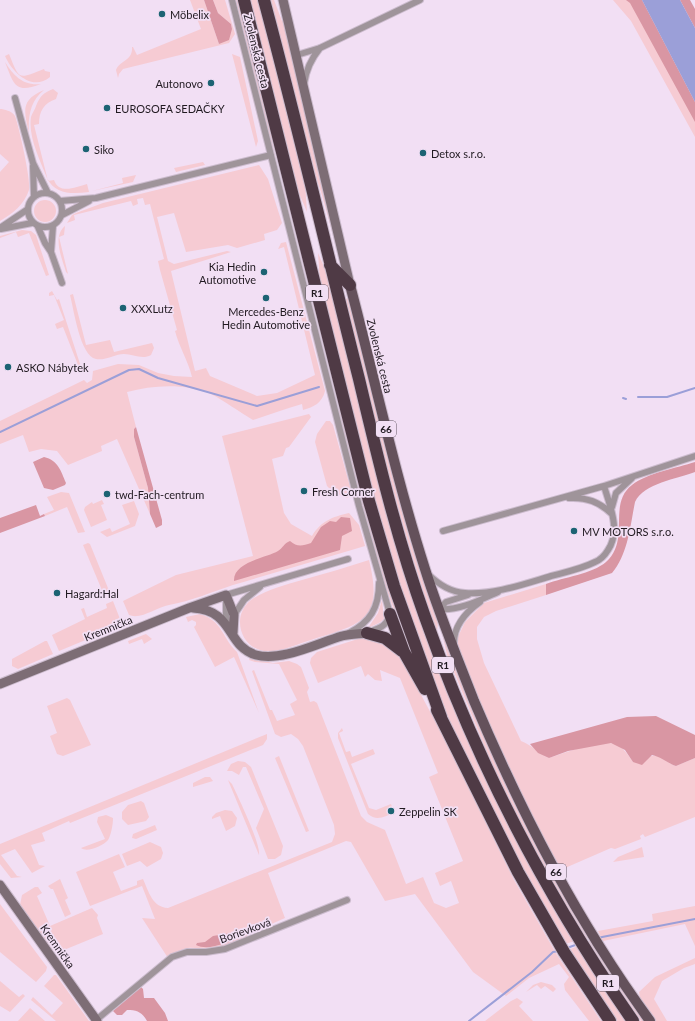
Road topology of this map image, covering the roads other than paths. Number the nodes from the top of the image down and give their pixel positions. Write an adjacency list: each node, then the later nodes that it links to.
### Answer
1 (232, 0): 10 (street, Zvolenská cesta)
2 (244, 0): 51 (highway, R1)
3 (264, 0): 23 (highway, R1)
4 (284, 0): 7 (main road, Zvolenská cesta)
5 (420, 0): 6 (street)
6 (320, 48): 7 (street); 8 (street, Zvolenská cesta)
7 (297, 55): 8 (main road, Zvolenská cesta)
8 (304, 85): 25 (main road, Zvolenská cesta)
9 (15, 98): 11 (street)
10 (271, 155): 14 (street); 34 (street, Zvolenská cesta)
11 (33, 163): 12 (street); 13 (street)
12 (48, 193): 13 (street); 15 (street)
13 (34, 197): 16 (street)
14 (96, 198): 15 (street); 17 (street)
15 (60, 201): 17 (street)
16 (28, 209): 18 (street); 21 (street)
17 (62, 215): 19 (street)
18 (32, 223): 20 (street); 21 (street)
19 (53, 226): 20 (street); 22 (street)
20 (38, 227): 22 (street)
21 (0, 228)
22 (51, 252): 24 (street)
23 (330, 265): 25 (highway); 56 (highway, R1)
24 (62, 283)
25 (350, 285): 33 (main road, Zvolenská cesta / 66)
26 (695, 456): 27 (street)
27 (638, 475): 28 (street); 30 (street)
28 (604, 486): 29 (street); 30 (street)
29 (559, 498): 30 (street); 31 (street)
30 (612, 512): 36 (street)
31 (443, 531)
32 (348, 559): 35 (street)
33 (425, 571): 37 (street); 41 (main road, 66)
34 (378, 576): 43 (street, Zvolenská cesta); 47 (street, Zvolenská cesta)
35 (262, 584): 38 (street); 42 (street)
36 (503, 589): 37 (street); 39 (street)
37 (480, 592): 41 (street)
38 (226, 595): 40 (main road, Kremnička); 42 (main road); 44 (street)
39 (485, 598): 41 (street); 48 (street)
40 (189, 608): 44 (main road, Zvolenská cesta); 50 (main road, Kremnička)
41 (439, 609): 48 (main road, 66)
42 (234, 614): 45 (main road)
43 (390, 614): 46 (street, Zvolenská cesta); 49 (highway)
44 (226, 624): 45 (main road, Zvolenská cesta)
45 (233, 633): 47 (main road, Zvolenská cesta)
46 (366, 633): 47 (main road, Zvolenská cesta); 49 (highway)
47 (343, 636)
48 (454, 651): 57 (main road, 66)
49 (404, 652): 51 (highway)
50 (0, 684)
51 (441, 717): 55 (highway, R1)
52 (2, 888): 54 (main road, Kremnička)
53 (347, 900): 54 (street, Borievková)
54 (96, 1021)
55 (610, 1021)
56 (633, 1021)
57 (650, 1021)

